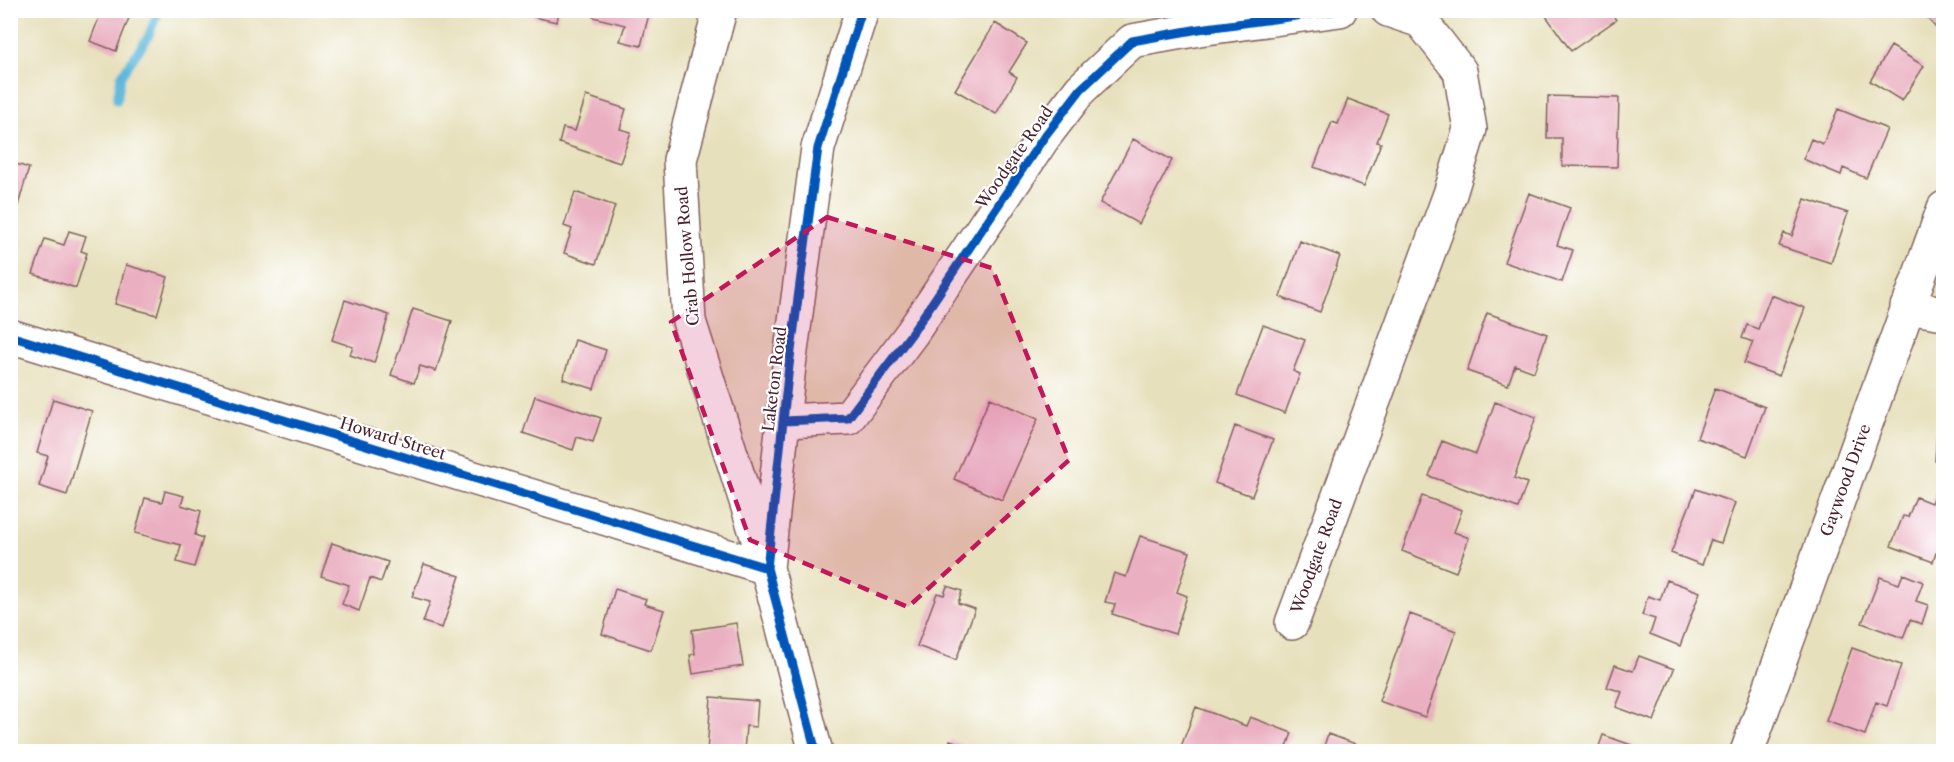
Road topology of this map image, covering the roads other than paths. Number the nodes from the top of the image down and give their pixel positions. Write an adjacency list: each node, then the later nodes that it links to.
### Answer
1 (720, 10): 10 (street, Crab Hollow Road)
2 (862, 10): 9 (street, Laketon Road)
3 (1340, 10): 9 (street, Woodgate Road)
4 (1388, 10): 11 (street, Woodgate Road)
5 (1944, 208): 6 (street, Gaywood Drive)
6 (1907, 307): 7 (street); 13 (street, Gaywood Drive)
7 (1944, 313)
8 (10, 336): 10 (street, Howard Street)
9 (784, 422): 10 (street, Laketon Road)
10 (767, 568): 12 (street, Laketon Road)
11 (1292, 622)
12 (816, 752)
13 (1747, 752)

